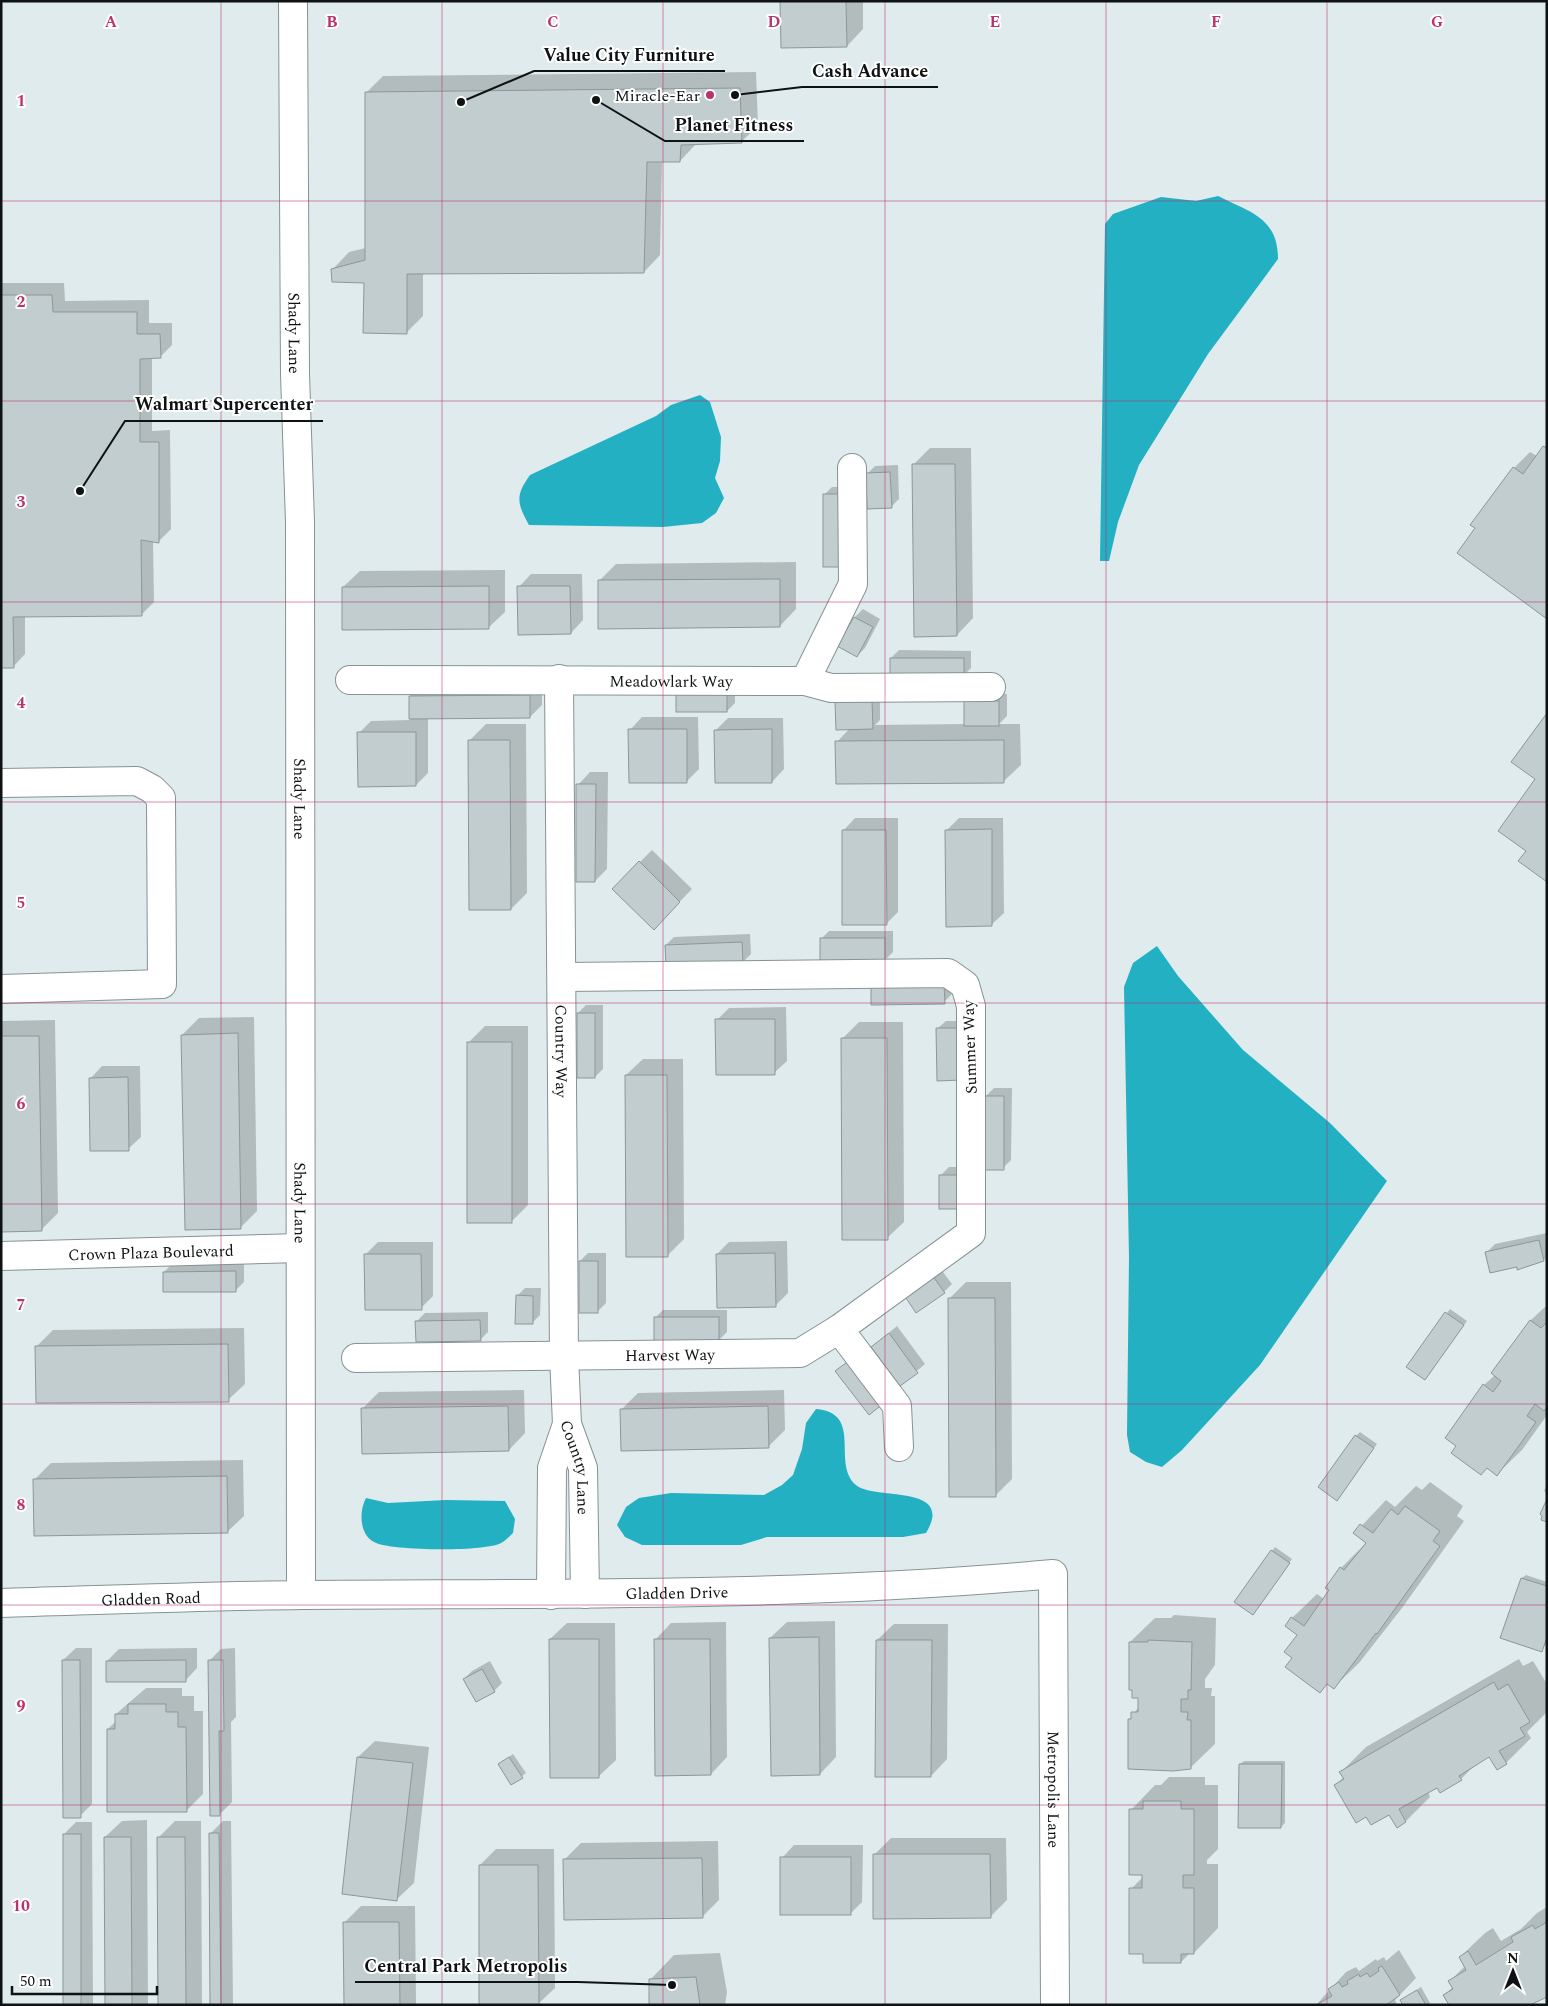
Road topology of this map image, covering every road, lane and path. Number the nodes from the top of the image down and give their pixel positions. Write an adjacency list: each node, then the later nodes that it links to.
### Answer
1 (293, 1): 10 (street, Shady Lane)
2 (852, 468): 5 (street)
3 (559, 679): 4 (street, Meadowlark Way); 5 (street, Meadowlark Way); 8 (street, Country Way)
4 (350, 680)
5 (806, 681): 6 (street, Meadowlark Way)
6 (990, 687)
7 (1, 783): 9 (street)
8 (562, 977): 12 (street, Summer Way); 13 (street, Country Way)
9 (1, 989)
10 (300, 1248): 11 (street, Crown Plaza Boulevard); 19 (street, Shady Lane)
11 (1, 1256)
12 (839, 1329): 13 (street, Harvest Way); 16 (street)
13 (564, 1356): 14 (street, Harvest Way); 15 (street, Country Way)
14 (356, 1358)
15 (567, 1424): 18 (street, Country Lane); 20 (street, Country Lane)
16 (899, 1447)
17 (1053, 1574): 18 (street, Gladden Drive); 22 (street, Metropolis Lane)
18 (585, 1594): 20 (street, Gladden Drive)
19 (301, 1595): 20 (street, Gladden Drive); 21 (street, Gladden Road)
20 (551, 1595)
21 (1, 1603)
22 (1055, 2005)

